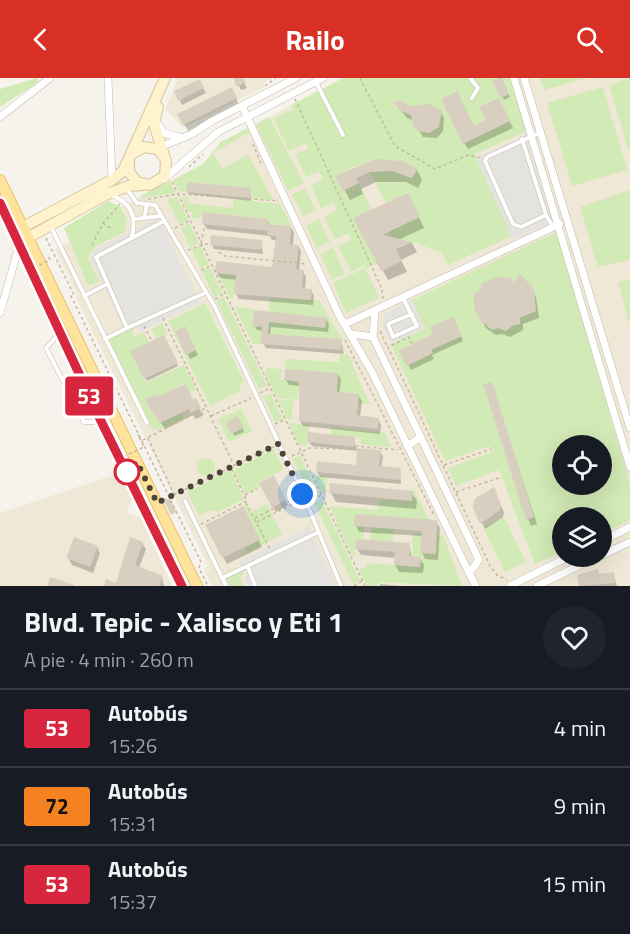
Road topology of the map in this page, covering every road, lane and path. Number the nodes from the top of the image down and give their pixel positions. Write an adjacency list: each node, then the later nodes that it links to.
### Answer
1 (50, 78): 20 (street)
2 (108, 78): 36 (street)
3 (165, 78): 30 (main road)
4 (171, 78): 19 (main road)
5 (276, 78): 13 (path)
6 (296, 78): 12 (street)
7 (360, 78): 31 (path)
8 (470, 78): 17 (lane)
9 (514, 78): 16 (street)
10 (524, 78): 15 (street)
11 (319, 80): 14 (street); 23 (lane)
12 (287, 83): 14 (street); 18 (street)
13 (264, 90)
14 (293, 93): 21 (street); 79 (path)
15 (529, 93): 16 (street); 22 (street)
16 (519, 95): 24 (street)
17 (472, 98)
18 (242, 106): 21 (street); 25 (street)
19 (155, 113): 25 (street); 29 (main road)
20 (0, 117)
21 (247, 117): 27 (street); 28 (street)
22 (542, 132): 24 (lane); 43 (street)
23 (344, 135)
24 (531, 135): 26 (lane); 45 (street)
25 (183, 138): 29 (street)
26 (522, 139): 31 (lane); 49 (lane)
27 (259, 140): 32 (path); 71 (street)
28 (200, 148): 33 (path); 37 (street)
29 (158, 149): 30 (main road); 37 (main road)
30 (131, 157): 36 (main road); 38 (main road)
31 (486, 159): 49 (lane)
32 (261, 164)
33 (185, 169)
34 (170, 178): 42 (path)
35 (0, 180): 61 (main road)
36 (112, 180): 61 (main road)
37 (157, 183): 38 (main road)
38 (143, 185): 39 (main road)
39 (125, 187): 41 (main road); 48 (lane)
40 (275, 192): 42 (path)
41 (107, 194): 52 (lane); 58 (main road)
42 (178, 194): 44 (path); 54 (path)
43 (561, 198): 45 (street); 53 (street)
44 (139, 200)
45 (550, 201): 57 (street)
46 (0, 203): 61 (main road)
47 (120, 204): 55 (path)
48 (147, 204): 50 (lane); 51 (lane)
49 (546, 215): 57 (lane)
50 (144, 218): 51 (lane); 52 (lane)
51 (162, 218): 60 (lane); 62 (lane)
52 (134, 219): 62 (lane)
53 (568, 220): 57 (street); 87 (street)
54 (190, 221): 60 (path); 64 (path)
55 (103, 223): 59 (path); 65 (path)
56 (205, 224): 64 (path)
57 (555, 226): 77 (street); 90 (street)
58 (46, 227): 61 (main road); 67 (path); 76 (lane)
59 (112, 229)
60 (169, 231): 68 (lane)
61 (23, 235): 80 (street); 89 (main road); 138 (main road)
62 (132, 237): 73 (lane)
63 (210, 243): 64 (path)
64 (201, 244): 68 (path); 70 (path)
65 (92, 245)
66 (220, 246): 71 (path)
67 (53, 252): 69 (path, bridge); 116 (path)
68 (181, 253): 72 (lane)
69 (22, 264)
70 (211, 265): 72 (path); 75 (path)
71 (317, 265): 85 (street)
72 (193, 274): 74 (lane)
73 (107, 284): 76 (lane); 86 (lane)
74 (205, 293): 78 (lane); 83 (lane)
75 (225, 294): 78 (path); 101 (path)
76 (84, 296): 94 (lane)
77 (403, 297): 79 (street); 82 (lane)
78 (210, 301): 103 (lane)
79 (383, 306): 81 (street)
80 (0, 309)
81 (375, 310): 85 (street); 93 (street)
82 (411, 314): 82 (lane)
83 (161, 315): 84 (lane); 104 (path)
84 (142, 323): 86 (lane); 95 (path)
85 (345, 324): 91 (street)
86 (127, 328): 94 (lane)
87 (601, 328): 90 (street); 100 (street)
88 (380, 330): 97 (path)
89 (60, 332): 109 (main road); 109 (lane)
90 (589, 333): 102 (street)
91 (352, 334): 93 (street); 99 (street)
92 (343, 336): 120 (path)
93 (373, 337): 98 (street)
94 (105, 339): 110 (lane)
95 (152, 341)
96 (412, 345): 97 (path)
97 (388, 347): 124 (path)
98 (387, 365): 99 (street); 114 (street)
99 (373, 374): 118 (street)
100 (618, 387): 102 (street); 112 (street)
101 (270, 388): 103 (path); 108 (path)
102 (607, 390): 126 (street)
103 (256, 395): 106 (path); 111 (lane)
104 (207, 408): 106 (path); 107 (path)
105 (186, 411): 107 (path)
106 (211, 416): 123 (path)
107 (189, 417): 113 (path)
108 (285, 420): 111 (path); 121 (path)
109 (101, 421): 155 (main road)
110 (147, 423)
111 (270, 427): 117 (lane)
112 (630, 428)
113 (148, 437): 116 (path); 130 (path)
114 (421, 437): 118 (street); 152 (street)
115 (103, 438): 116 (path, bridge)
116 (142, 439): 134 (path)
117 (278, 444): 122 (lane); 123 (path)
118 (407, 446): 152 (street)
119 (491, 449): 124 (path)
120 (399, 450): 121 (path); 140 (path)
121 (300, 452): 122 (path); 133 (path)
122 (286, 459): 131 (lane)
123 (234, 465): 125 (path)
124 (443, 466): 129 (path)
125 (230, 467): 130 (path); 132 (path)
126 (630, 467)
127 (502, 477): 129 (path)
128 (257, 489): 132 (path)
129 (455, 492): 164 (path)
130 (174, 494): 134 (path)
131 (302, 494): 136 (lane); 139 (path)
132 (244, 495): 137 (path)
133 (321, 495): 136 (path); 154 (path)
134 (170, 497): 138 (path); 157 (path)
135 (185, 501): 142 (lane)
136 (306, 501): 141 (path); 144 (lane)
137 (246, 502): 139 (path); 142 (path)
138 (157, 503): 156 (main road)
139 (254, 519): 141 (path)
140 (440, 519)
141 (256, 522): 148 (path)
142 (197, 526): 153 (lane)
143 (630, 527): 145 (street)
144 (319, 532): 148 (lane); 160 (lane)
145 (612, 536)
146 (630, 542): 147 (street)
147 (612, 550)
148 (273, 555): 150 (lane)
149 (552, 565): 164 (street)
150 (248, 567): 153 (lane); 159 (lane)
151 (577, 567): 165 (street)
152 (469, 573): 163 (street)
153 (222, 578): 158 (lane)
154 (362, 581): 161 (path); 162 (path)
155 (182, 586)
156 (197, 586)
157 (208, 586)
158 (226, 586)
159 (255, 586)
160 (341, 586)
161 (354, 586)
162 (365, 586)
163 (476, 586)
164 (511, 586)
165 (537, 586)

